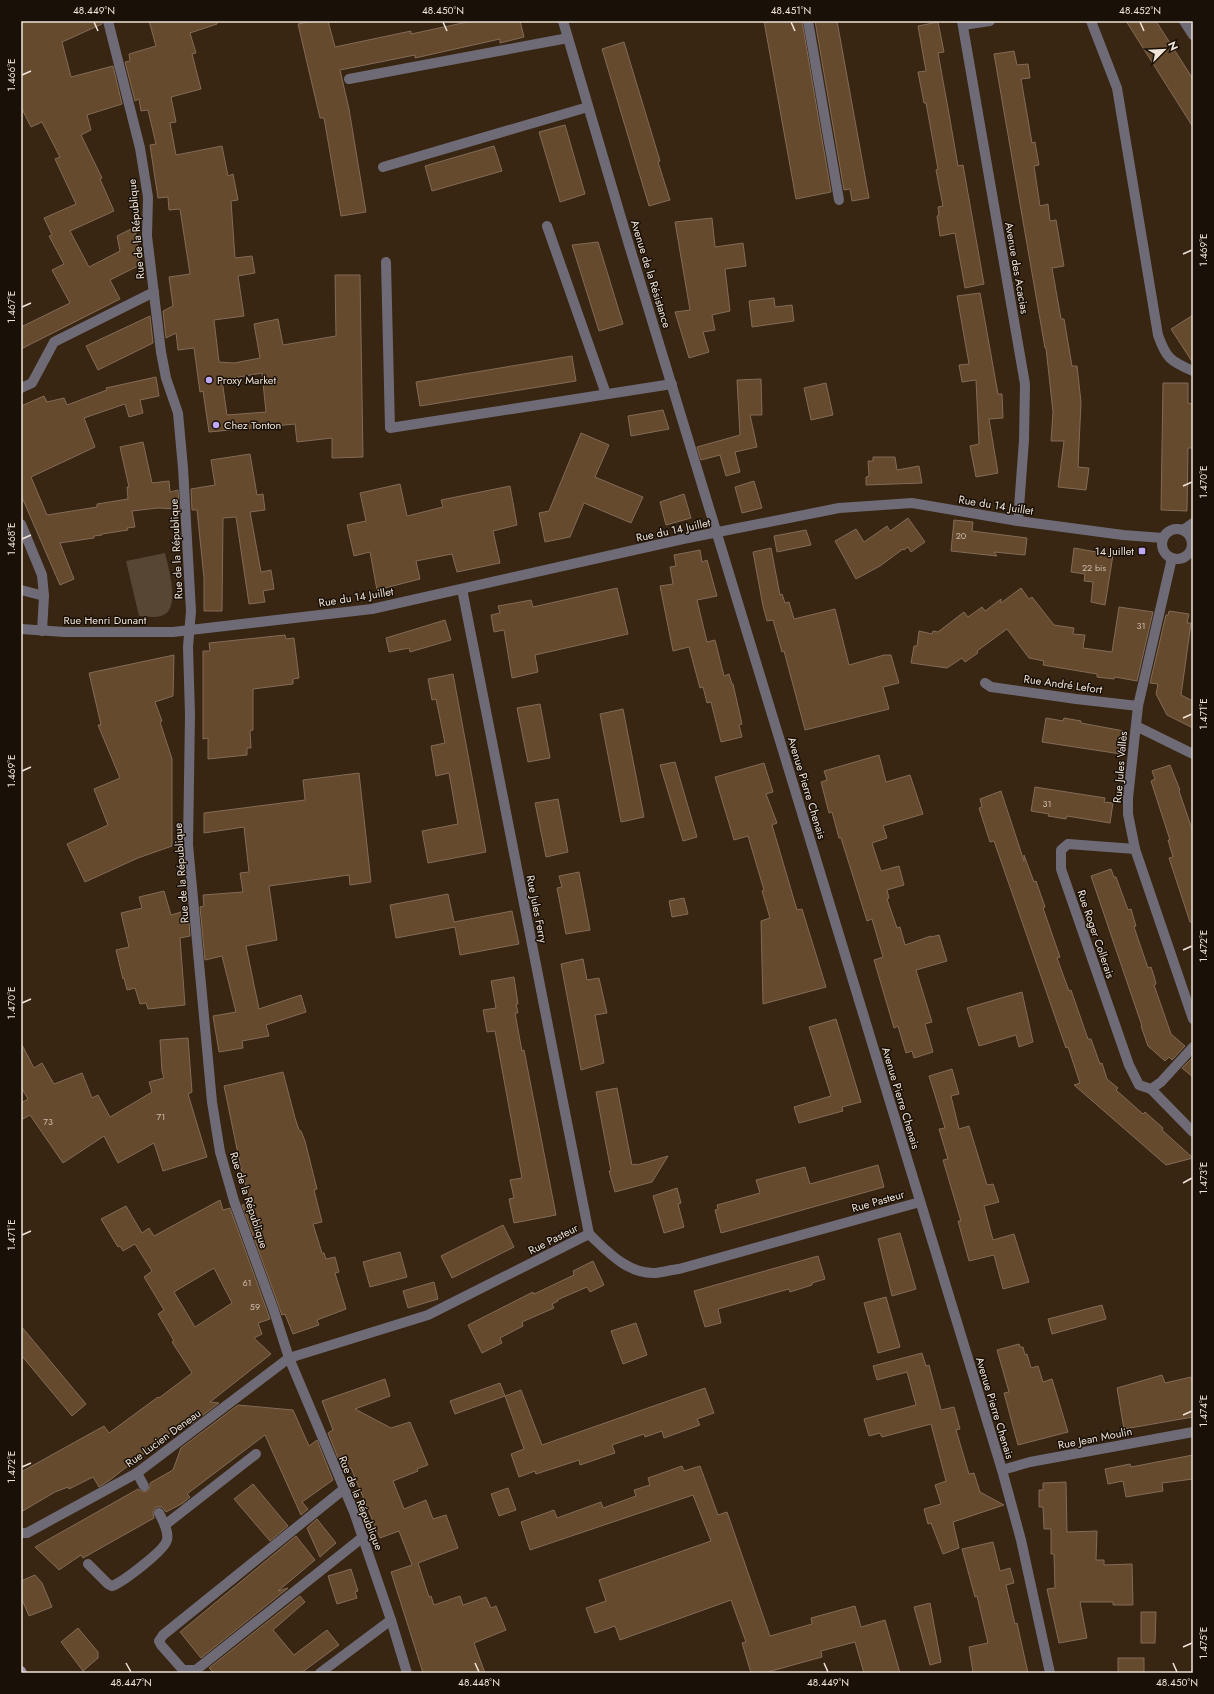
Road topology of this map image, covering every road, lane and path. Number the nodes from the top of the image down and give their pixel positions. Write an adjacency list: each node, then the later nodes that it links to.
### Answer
1 (108, 21): 16 (street, Rue de la République)
2 (563, 21): 9 (street, Avenue de la Résistance)
3 (808, 21): 13 (street)
4 (990, 21): 7 (street)
5 (1091, 21): 17 (street)
6 (1184, 21): 8 (street)
7 (963, 23): 21 (street, Avenue des Acacias)
8 (1193, 35)
9 (568, 38): 10 (street); 11 (street, Avenue de la Résistance)
10 (350, 79)
11 (588, 107): 12 (street); 18 (street, Avenue de la Résistance)
12 (383, 167)
13 (839, 200)
14 (547, 226): 20 (street)
15 (386, 262): 20 (street)
16 (154, 292): 19 (street); 33 (street, Rue de la République)
17 (1193, 371)
18 (672, 384): 20 (street); 25 (street, Avenue de la Résistance)
19 (21, 388)
20 (606, 394)
21 (1018, 520): 25 (street, Rue du 14 Juillet); 26 (street, Rue du 14 Juillet)
22 (1193, 523): 24 (street)
23 (21, 524): 31 (street)
24 (1184, 530): 26 (street); 27 (street)
25 (717, 533): 29 (street, Rue du 14 Juillet); 44 (street, Avenue Pierre Chenais)
26 (1163, 538): 28 (street)
27 (1193, 542): 28 (street)
28 (1172, 558): 36 (street, Rue Jules Vallès)
29 (462, 589): 33 (street, Rue du 14 Juillet); 45 (street, Rue Jules Ferry)
30 (21, 590): 31 (street)
31 (44, 596): 34 (street)
32 (21, 629): 34 (street, Rue Henri Dunant)
33 (190, 630): 34 (street, Rue Henri Dunant); 46 (street, Rue de la République)
34 (42, 631)
35 (985, 683): 36 (street, Rue André Lefort)
36 (1138, 706): 37 (street, Rue Jules Vallès)
37 (1136, 726): 38 (street); 39 (street, Rue Jules Vallès)
38 (1193, 754)
39 (1135, 848): 40 (street, Rue Jules Vallès); 42 (street, Rue Roger Collerais)
40 (1193, 1019)
41 (1193, 1047): 42 (street)
42 (1151, 1089): 43 (street, Rue Roger Collerais)
43 (1193, 1132)
44 (920, 1202): 45 (street, Rue Pasteur); 49 (street, Avenue Pierre Chenais)
45 (589, 1234): 46 (street, Rue Pasteur)
46 (289, 1358): 50 (street, Rue Lucien Deneau); 52 (street, Rue de la République)
47 (1193, 1432): 49 (street, Rue Jean Moulin)
48 (256, 1454): 54 (street)
49 (1002, 1470): 61 (street, Avenue Pierre Chenais)
50 (137, 1473): 51 (street); 55 (street, Rue Lucien Deneau)
51 (144, 1486)
52 (344, 1489): 56 (street, Rue de la République); 56 (street)
53 (159, 1513): 54 (street)
54 (165, 1525): 57 (street)
55 (21, 1534)
56 (363, 1537): 58 (street, Rue de la République)
57 (88, 1564)
58 (391, 1620): 59 (street); 60 (street, Rue de la République)
59 (320, 1673)
60 (407, 1673)
61 (1050, 1673)

